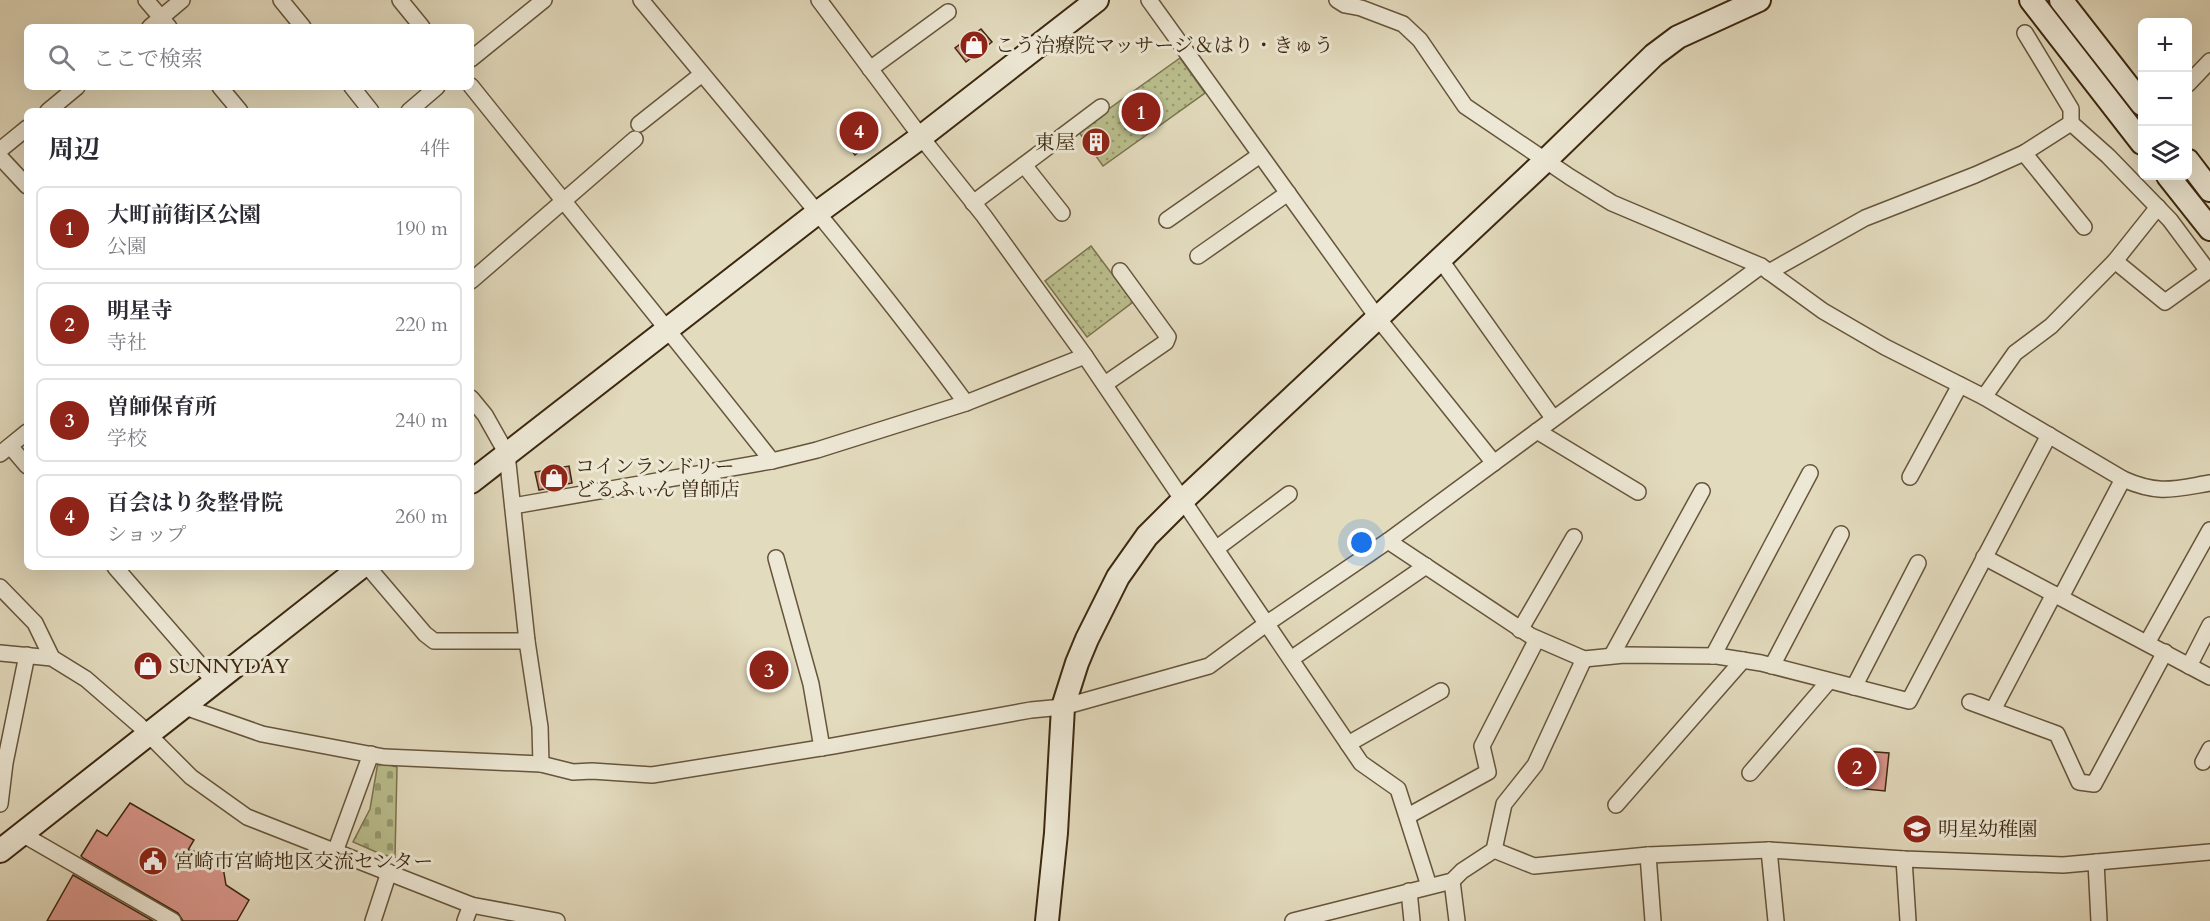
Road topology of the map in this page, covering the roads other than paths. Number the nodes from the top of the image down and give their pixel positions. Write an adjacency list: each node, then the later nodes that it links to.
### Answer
1 (146, 0): 16 (street)
2 (182, 0): 16 (street)
3 (280, 0): 17 (street)
4 (400, 0): 18 (street)
5 (544, 0): 20 (street)
6 (641, 0): 23 (street)
7 (819, 0): 22 (street)
8 (1097, 0): 38 (street)
9 (1149, 0): 42 (street)
10 (1337, 0): 14 (street)
11 (1759, 0): 44 (street)
12 (2031, 0): 39 (street)
13 (2061, 0): 30 (street)
14 (1364, 4): 44 (street)
15 (948, 12): 22 (street)
16 (160, 24)
17 (300, 24)
18 (420, 24)
19 (2025, 33): 36 (street)
20 (474, 57)
21 (2210, 61): 24 (street)
22 (870, 69): 38 (street)
23 (702, 74): 51 (street); 54 (street)
24 (2192, 79)
25 (73, 90): 32 (street)
26 (222, 90): 33 (street)
27 (354, 90): 34 (street)
28 (434, 90): 35 (street)
29 (474, 90): 51 (street)
30 (2138, 99)
31 (1101, 107): 45 (street)
32 (52, 108)
33 (238, 108)
34 (368, 108)
35 (412, 108)
36 (2071, 123): 41 (street); 53 (street)
37 (24, 130): 40 (street)
38 (921, 137): 52 (street); 54 (street)
39 (2138, 138)
40 (0, 150)
41 (2025, 153): 57 (street); 62 (street)
42 (1260, 155): 50 (street); 56 (street)
43 (0, 157): 48 (street)
44 (1545, 160): 60 (street); 62 (street)
45 (1024, 165): 52 (street); 55 (street)
46 (2192, 167): 49 (street)
47 (2171, 180): 58 (street)
48 (24, 183)
49 (2210, 190)
50 (1288, 193): 59 (street); 65 (street)
51 (563, 202): 64 (street); 66 (street)
52 (973, 203): 67 (street)
53 (2158, 207): 61 (street); 61 (street)
54 (817, 213): 66 (street); 72 (street)
55 (1062, 213)
56 (1167, 220)
57 (2084, 226)
58 (2210, 229)
59 (1198, 256)
60 (1440, 259): 65 (street); 73 (street)
61 (2115, 261): 70 (street)
62 (1765, 269): 69 (street); 73 (street)
63 (1120, 271): 68 (street)
64 (474, 278)
65 (1377, 317): 80 (street); 90 (street)
66 (668, 329): 78 (street); 79 (street)
67 (1085, 356): 68 (street); 72 (street)
68 (1105, 384): 90 (street)
69 (1960, 385): 70 (street); 83 (street)
70 (1984, 397): 76 (street)
71 (474, 402): 78 (street)
72 (966, 403): 79 (street)
73 (1553, 418): 74 (street)
74 (1537, 431): 80 (street); 88 (street)
75 (24, 434): 77 (street)
76 (2049, 435): 84 (street); 97 (street)
77 (5, 450): 81 (street)
78 (507, 454): 85 (street); 91 (street)
79 (772, 461): 91 (street)
80 (1494, 463): 95 (street)
81 (24, 464)
82 (1810, 473): 116 (street)
83 (1910, 477)
84 (2123, 479): 86 (street); 105 (street)
85 (474, 480)
86 (2210, 483)
87 (1702, 491): 115 (street)
88 (1638, 492)
89 (1289, 494): 96 (street)
90 (1184, 499): 96 (street); 130 (street)
91 (513, 506): 110 (street)
92 (2210, 530): 111 (street)
93 (1841, 534): 121 (street)
94 (1574, 537): 108 (street)
95 (1388, 541): 100 (street); 106 (street)
96 (1216, 548): 106 (street)
97 (1984, 557): 105 (street); 126 (street)
98 (776, 558): 134 (street)
99 (1918, 563): 126 (street)
100 (1426, 566): 108 (street); 118 (street)
101 (118, 570): 124 (street)
102 (357, 570): 124 (street)
103 (372, 570): 110 (street)
104 (0, 587): 117 (street)
105 (2058, 596): 111 (street); 131 (street)
106 (1266, 624): 118 (street); 130 (street)
107 (2210, 626): 122 (street)
108 (1520, 630): 109 (street)
109 (1537, 639): 119 (street); 140 (street)
110 (527, 641): 136 (street)
111 (2147, 643): 112 (street)
112 (2165, 652): 122 (street); 131 (street)
113 (0, 653): 114 (street)
114 (27, 655): 117 (street); 138 (street)
115 (1612, 655): 116 (street); 119 (street)
116 (1713, 656): 120 (street)
117 (52, 658): 132 (street)
118 (1291, 660): 133 (street)
119 (1584, 660): 142 (street)
120 (1743, 660): 121 (street); 139 (street)
121 (1772, 666): 125 (street)
122 (2189, 666): 123 (street)
123 (2210, 677)
124 (214, 681): 129 (street)
125 (1829, 681): 126 (street); 137 (street)
126 (1854, 687)
127 (1441, 691): 133 (street)
128 (1970, 702): 131 (street)
129 (182, 706): 132 (street); 135 (street)
130 (1063, 707): 134 (street); 160 (street)
131 (1993, 710)
132 (148, 734): 141 (street); 145 (street)
133 (1348, 744): 140 (street)
134 (822, 748): 136 (street)
135 (370, 754): 136 (street); 145 (street)
136 (541, 764)
137 (1750, 773)
138 (0, 804)
139 (1616, 805)
140 (1408, 816): 152 (street)
141 (22, 834): 144 (street); 157 (street)
142 (1494, 850): 147 (street); 151 (street)
143 (1769, 850): 147 (street); 148 (street); 165 (street)
144 (0, 851)
145 (336, 852): 150 (street)
146 (2210, 852): 149 (street)
147 (1648, 855): 164 (street)
148 (1904, 859): 149 (street); 166 (street)
149 (2096, 862): 167 (street)
150 (389, 872): 154 (street); 158 (street)
151 (1452, 880): 152 (street); 163 (street)
152 (1429, 886): 153 (street)
153 (1409, 891): 155 (street); 162 (street)
154 (471, 905): 156 (street); 159 (street)
155 (1323, 917): 161 (street)
156 (549, 920)
157 (173, 921)
158 (373, 921)
159 (465, 921)
160 (1047, 921)
161 (1293, 921)
162 (1412, 921)
163 (1457, 921)
164 (1653, 921)
165 (1776, 921)
166 (1908, 921)
167 (2099, 921)

